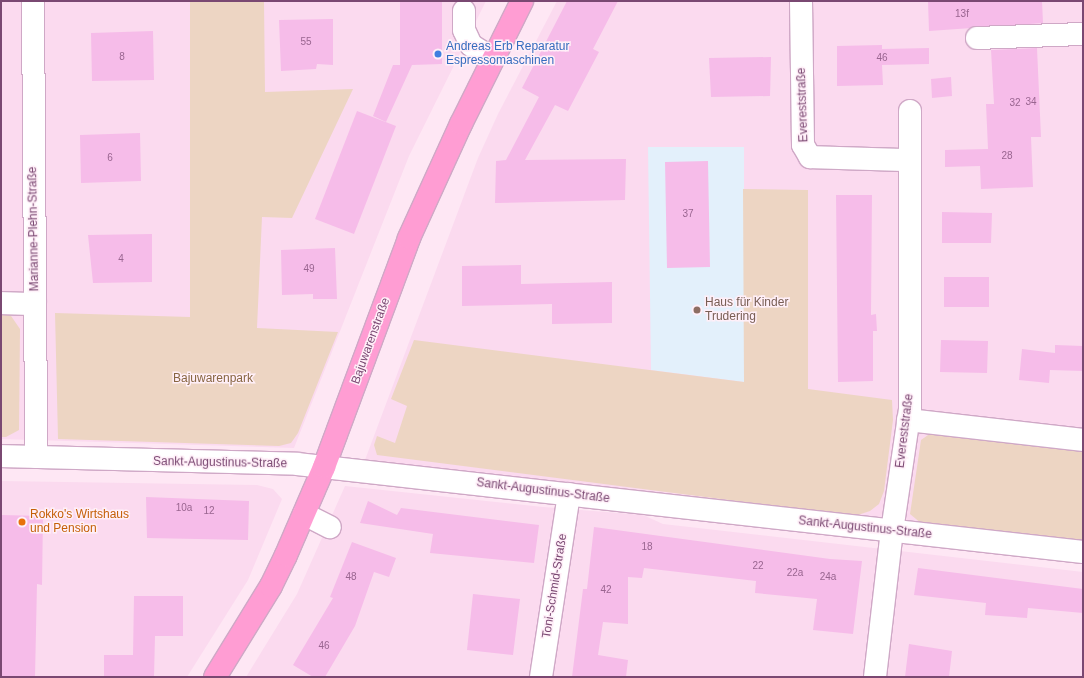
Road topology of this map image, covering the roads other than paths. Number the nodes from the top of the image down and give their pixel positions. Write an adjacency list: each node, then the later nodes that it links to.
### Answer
1 (33, 1): 11 (street, Marianne-Plehn-Straße)
2 (522, 1): 7 (main road, Bajuwarenstraße)
3 (801, 1): 9 (street, Evereststraße)
4 (464, 11): 7 (street)
5 (1083, 34): 6 (street)
6 (977, 38)
7 (492, 58): 16 (main road, Bajuwarenstraße)
8 (910, 112): 9 (street, Evereststraße)
9 (908, 160): 12 (street, Evereststraße)
10 (1, 303): 11 (street)
11 (35, 304): 15 (street, Marianne-Plehn-Straße)
12 (908, 420): 13 (street); 20 (street, Evereststraße)
13 (1083, 440)
14 (1, 456): 15 (street, Sankt-Augustinus-Straße)
15 (36, 457): 16 (street, Sankt-Augustinus-Straße)
16 (324, 467): 17 (street, Sankt-Augustinus-Straße); 18 (main road, Bajuwarenstraße)
17 (569, 494): 20 (street, Sankt-Augustinus-Straße); 23 (street, Toni-Schmid-Straße)
18 (304, 514): 19 (street); 22 (main road, Bajuwarenstraße)
19 (330, 527)
20 (892, 531): 21 (street, Sankt-Augustinus-Straße); 24 (street, Evereststraße)
21 (1083, 552)
22 (215, 677)
23 (542, 677)
24 (875, 677)

